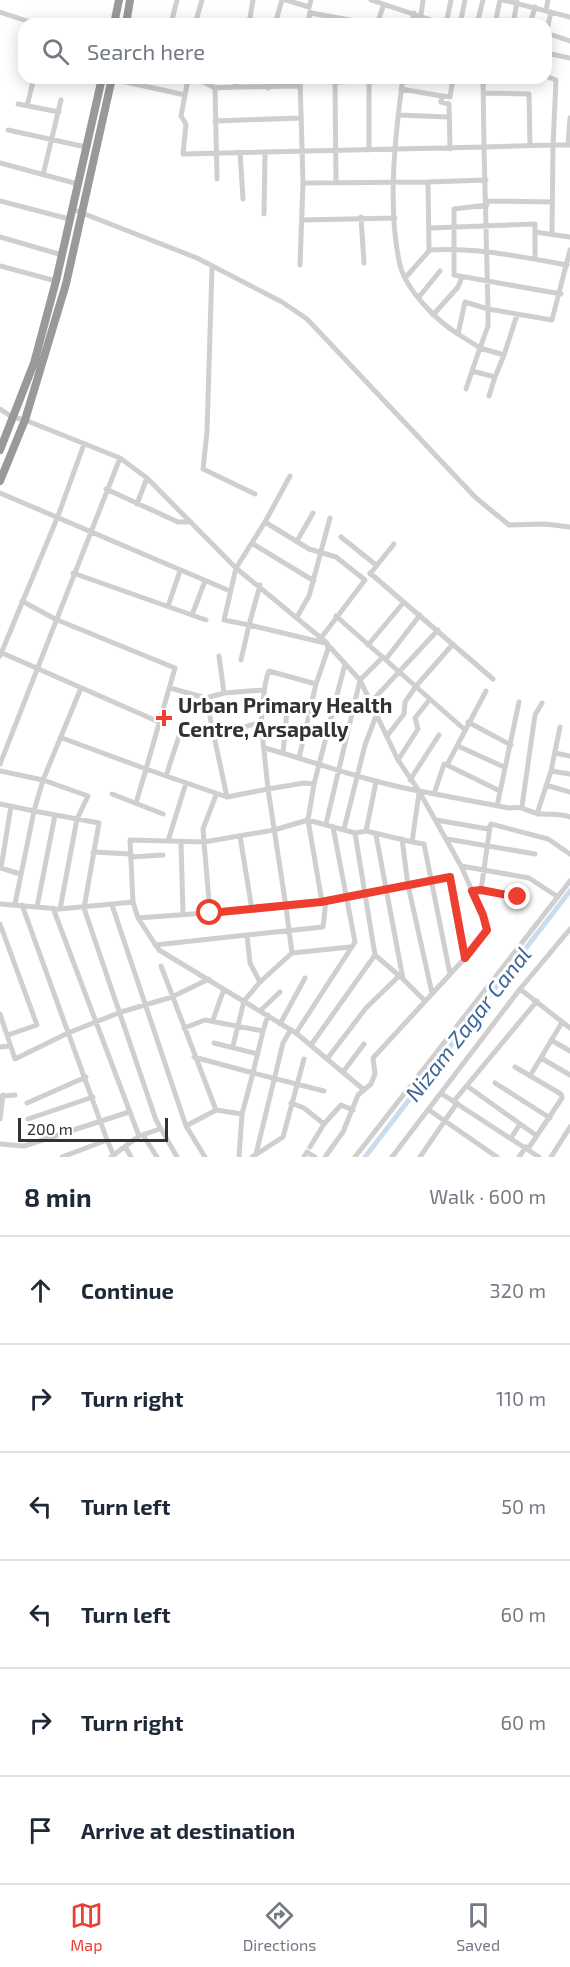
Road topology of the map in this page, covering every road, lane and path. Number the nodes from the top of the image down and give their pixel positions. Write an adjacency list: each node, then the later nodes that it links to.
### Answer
1 (119, 0): 25 (highway)
2 (130, 0): 26 (highway)
3 (177, 0): 27 (street)
4 (202, 0): 28 (street)
5 (253, 0): 29 (street)
6 (284, 0): 18 (street); 30 (street)
7 (311, 0): 18 (street)
8 (371, 0): 16 (street)
9 (423, 0): 22 (street)
10 (451, 0): 36 (street)
11 (465, 0): 37 (street)
12 (483, 0): 38 (street)
13 (501, 0): 15 (street); 39 (street)
14 (548, 0): 19 (street)
15 (517, 2): 17 (street); 40 (street)
16 (389, 3): 21 (street); 33 (street)
17 (535, 7): 19 (street); 41 (street)
18 (310, 10): 31 (street); 32 (street)
19 (548, 11): 23 (street); 42 (street)
20 (0, 12): 24 (street)
21 (414, 13): 22 (street); 34 (street)
22 (421, 15): 35 (street)
23 (570, 17)
24 (18, 18)
25 (115, 18)
26 (127, 18)
27 (172, 18)
28 (197, 18)
29 (250, 18)
30 (277, 18)
31 (309, 18)
32 (345, 18)
33 (380, 18)
34 (413, 18)
35 (429, 18)
36 (446, 18)
37 (460, 18)
38 (478, 18)
39 (496, 18)
40 (514, 18)
41 (532, 18)
42 (547, 18)
43 (552, 36): 44 (street)
44 (570, 41)
45 (552, 54): 46 (street)
46 (570, 57)
47 (552, 78): 80 (street)
48 (32, 84): 71 (street)
49 (101, 84): 83 (highway)
50 (111, 84): 107 (highway)
51 (135, 84): 67 (street)
52 (187, 84): 67 (street)
53 (208, 84): 63 (street)
54 (236, 84): 62 (street)
55 (268, 84): 64 (street)
56 (335, 84): 87 (street)
57 (369, 84): 88 (street)
58 (402, 84): 65 (street)
59 (452, 84): 68 (street)
60 (483, 84): 66 (street)
61 (300, 86): 64 (street); 75 (street)
62 (235, 87): 63 (street); 64 (street)
63 (215, 88): 77 (street)
64 (268, 88)
65 (401, 89): 68 (street); 73 (street)
66 (483, 93): 82 (street); 84 (street)
67 (185, 95): 92 (street)
68 (442, 96): 74 (street)
69 (62, 100): 72 (street)
70 (18, 104): 71 (street)
71 (27, 106): 72 (street)
72 (59, 112): 79 (street)
73 (398, 115): 74 (street); 85 (street)
74 (448, 117): 86 (street)
75 (300, 118): 77 (street); 90 (street)
76 (570, 118): 81 (street)
77 (215, 121): 92 (street)
78 (8, 130): 79 (street)
79 (53, 141): 83 (street); 94 (street)
80 (553, 145): 81 (street); 82 (street); 104 (street)
81 (569, 145)
82 (530, 146): 84 (street)
83 (86, 147): 100 (highway)
84 (484, 147): 86 (street); 96 (street)
85 (396, 149): 86 (street); 88 (street); 101 (street)
86 (450, 149)
87 (335, 150): 88 (street); 90 (street); 99 (street)
88 (369, 150)
89 (265, 152): 90 (street); 91 (street); 108 (street)
90 (302, 152): 98 (street)
91 (240, 153): 92 (street); 102 (street)
92 (215, 154): 95 (street)
93 (0, 163): 94 (street)
94 (43, 175): 100 (street)
95 (217, 179)
96 (486, 180): 97 (street); 105 (street)
97 (428, 182): 101 (street); 114 (street)
98 (303, 183): 99 (street); 112 (street)
99 (336, 183): 101 (street)
100 (78, 184): 106 (highway)
101 (395, 184): 110 (street)
102 (243, 199)
103 (0, 201): 111 (street)
104 (552, 202): 105 (street); 117 (street)
105 (487, 203): 113 (street); 115 (street)
106 (72, 209): 107 (street); 111 (highway)
107 (82, 214): 130 (street); 150 (highway)
108 (264, 214)
109 (361, 217): 110 (street); 112 (street); 126 (street)
110 (395, 218): 133 (street)
111 (69, 219): 124 (highway)
112 (302, 220): 127 (street)
113 (486, 227): 115 (street); 116 (street); 123 (street)
114 (430, 228): 115 (street); 121 (street)
115 (453, 228): 120 (street)
116 (535, 232): 117 (street); 125 (street)
117 (552, 234): 119 (street)
118 (0, 237): 124 (street)
119 (570, 237)
120 (453, 249): 121 (street); 123 (street); 132 (street)
121 (430, 250): 133 (street)
122 (570, 250): 128 (street)
123 (487, 252): 125 (street); 135 (street)
124 (62, 255): 134 (highway)
125 (535, 259): 128 (street)
126 (364, 262)
127 (300, 265)
128 (567, 265): 136 (street)
129 (0, 266): 134 (street)
130 (212, 267): 160 (street); 167 (street)
131 (440, 271): 137 (street)
132 (462, 277): 135 (street); 139 (street)
133 (405, 278): 137 (street)
134 (56, 281): 149 (highway)
135 (488, 282): 136 (street); 138 (street)
136 (561, 294): 140 (street)
137 (419, 297): 139 (street)
138 (488, 309): 140 (street); 141 (street); 142 (street)
139 (433, 315): 141 (street)
140 (517, 315): 143 (street)
141 (458, 334): 142 (street)
142 (480, 348): 143 (street); 144 (street)
143 (504, 355): 145 (street)
144 (472, 371): 145 (street); 146 (street)
145 (495, 377): 147 (street)
146 (466, 389)
147 (489, 396)
148 (0, 409): 149 (street)
149 (12, 417): 150 (street); 151 (highway)
150 (25, 420): 152 (street); 157 (highway)
151 (2, 437): 153 (highway)
152 (84, 444): 154 (street); 163 (street)
153 (0, 450)
154 (120, 458): 156 (street); 158 (street)
155 (290, 476): 166 (street)
156 (147, 478): 161 (street); 165 (street)
157 (0, 481)
158 (106, 489): 161 (street); 168 (street)
159 (0, 494): 163 (street)
160 (255, 494)
161 (137, 504): 165 (street)
162 (313, 513): 170 (street)
163 (57, 516): 168 (street); 184 (street)
164 (330, 518): 173 (street)
165 (191, 522): 175 (street)
166 (265, 522): 170 (street); 171 (street)
167 (570, 527)
168 (91, 531): 176 (street); 177 (street)
169 (341, 537): 174 (street)
170 (297, 541): 173 (street)
171 (253, 543): 175 (street); 181 (street)
172 (394, 544): 174 (street)
173 (321, 554): 179 (street); 181 (street)
174 (376, 566): 178 (street)
175 (236, 568): 182 (street); 183 (street)
176 (180, 571): 180 (street); 186 (street)
177 (73, 573): 186 (street); 191 (street)
178 (370, 573): 179 (street); 185 (street)
179 (365, 580): 189 (street)
180 (205, 581): 183 (street); 187 (street)
181 (314, 581): 190 (street)
182 (260, 585): 190 (street); 193 (street)
183 (230, 591): 193 (street)
184 (22, 601): 191 (street); 199 (street)
185 (404, 602): 188 (street); 198 (street)
186 (168, 606): 187 (street)
187 (192, 615): 192 (street)
188 (420, 615): 194 (street); 201 (street)
189 (336, 616): 195 (street); 198 (street)
190 (297, 617): 195 (street)
191 (55, 619): 204 (street); 211 (street)
192 (206, 620)
193 (249, 625): 196 (street); 202 (street)
194 (438, 630): 197 (street); 205 (street)
195 (321, 638): 196 (street)
196 (327, 644): 203 (street); 208 (street)
197 (453, 644): 206 (street); 209 (street)
198 (368, 645): 201 (street)
199 (0, 653): 204 (street)
200 (219, 656): 214 (street)
201 (385, 658): 205 (street); 207 (street)
202 (241, 660)
203 (345, 664): 207 (street); 241 (street)
204 (37, 667): 210 (street); 240 (street)
205 (401, 672): 209 (street); 217 (street)
206 (493, 679)
207 (360, 680): 217 (street); 247 (street)
208 (316, 684): 212 (street); 238 (street)
209 (417, 686): 216 (street); 230 (street)
210 (81, 688): 222 (street); 231 (street)
211 (170, 688): 215 (street); 222 (street)
212 (264, 690): 214 (street); 223 (street)
213 (486, 691): 224 (street)
214 (224, 693): 215 (street)
215 (206, 698): 229 (street)
216 (430, 699): 227 (street); 239 (street)
217 (371, 702): 221 (street)
218 (519, 702): 232 (street)
219 (542, 703): 269 (street)
220 (287, 710): 235 (street)
221 (376, 715): 230 (street); 250 (street)
222 (159, 722): 244 (street)
223 (261, 722): 229 (street); 234 (street)
224 (468, 723): 227 (street); 232 (street)
225 (183, 724): 249 (street)
226 (560, 727): 236 (street)
227 (465, 730): 233 (street)
228 (439, 735): 252 (street)
229 (214, 736): 264 (street)
230 (387, 736): 239 (street)
231 (62, 738): 244 (street); 251 (street)
232 (512, 745): 243 (street)
233 (458, 746): 242 (street); 243 (street)
234 (265, 748): 235 (street); 257 (street)
235 (283, 753): 238 (street)
236 (555, 753): 237 (street); 246 (street)
237 (570, 756)
238 (299, 758): 241 (street)
239 (398, 760): 252 (street)
240 (0, 764)
241 (319, 764): 247 (street); 255 (street)
242 (447, 765): 259 (street); 262 (street)
243 (504, 768): 259 (street)
244 (146, 769): 249 (street); 265 (street)
245 (0, 771): 251 (street)
246 (551, 771): 248 (street); 256 (street)
247 (340, 773): 250 (street); 278 (street)
248 (570, 774)
249 (166, 776): 254 (street)
250 (358, 777): 253 (street); 281 (street)
251 (43, 780): 270 (street); 275 (street)
252 (410, 780): 258 (street)
253 (376, 782): 258 (street); 283 (street)
254 (186, 783): 263 (street); 289 (street)
255 (314, 784): 257 (street); 276 (street)
256 (546, 785): 260 (street); 272 (street)
257 (268, 789): 264 (street); 282 (street)
258 (419, 791): 262 (street); 277 (street); 291 (street)
259 (500, 791): 268 (street)
260 (570, 792)
261 (112, 794): 265 (street)
262 (434, 794): 268 (street)
263 (216, 795): 264 (street); 290 (street)
264 (227, 797)
265 (136, 803): 271 (street)
266 (0, 804): 267 (street)
267 (10, 806): 270 (street); 301 (street)
268 (497, 806): 269 (street)
269 (522, 806): 272 (street)
270 (34, 811): 273 (street); 301 (street)
271 (163, 814)
272 (537, 814): 274 (street)
273 (55, 815): 275 (street); 318 (street)
274 (570, 817)
275 (77, 819): 294 (street); 322 (street)
276 (308, 820): 278 (street); 282 (street); 313 (street)
277 (436, 820): 279 (street); 288 (street)
278 (326, 824): 280 (street)
279 (491, 824): 293 (street); 296 (street)
280 (333, 827): 281 (street); 309 (street)
281 (344, 829): 284 (street)
282 (274, 830): 286 (street); 319 (street)
283 (366, 831): 284 (street); 285 (street)
284 (355, 832): 308 (street)
285 (376, 835): 287 (street); 305 (street)
286 (240, 836): 290 (street); 323 (street)
287 (402, 839): 291 (street); 304 (street)
288 (447, 839): 293 (street); 299 (street)
289 (168, 842): 292 (street); 298 (street)
290 (204, 842): 292 (street); 325 (street)
291 (412, 842): 302 (street)
292 (181, 843): 324 (street)
293 (487, 845): 295 (street); 300 (street)
294 (93, 852): 298 (street); 321 (street)
295 (536, 854)
296 (570, 854)
297 (163, 855): 298 (street)
298 (131, 856): 312 (street)
299 (461, 866): 300 (street); 307 (street)
300 (483, 868): 306 (street); 311 (street)
301 (20, 874): 315 (street)
302 (431, 881): 304 (street); 335 (street); 337 (street)
303 (570, 881): 311 (street)
304 (408, 885): 305 (street); 345 (street)
305 (387, 889): 308 (street); 338 (street)
306 (481, 890): 307 (street); 310 (street)
307 (472, 891): 335 (street)
308 (366, 893): 309 (street); 334 (street)
309 (345, 897): 313 (street); 332 (street)
310 (518, 897)
311 (558, 897): 432 (street)
312 (133, 902): 317 (street); 326 (street)
313 (324, 902): 319 (street); 329 (street)
314 (0, 904): 315 (street)
315 (15, 904): 316 (street)
316 (22, 905): 318 (street); 364 (street)
317 (112, 905): 321 (street); 350 (street)
318 (38, 907): 320 (street)
319 (286, 907): 323 (street); 329 (street)
320 (53, 908): 322 (street); 356 (street)
321 (84, 908): 322 (street); 352 (street)
322 (60, 909)
323 (252, 910): 325 (street)
324 (183, 913): 325 (street); 326 (street)
325 (210, 913)
326 (138, 918): 331 (street)
327 (0, 924): 365 (street)
328 (570, 929): 343 (street)
329 (289, 932): 330 (street); 333 (street)
330 (247, 935): 331 (street); 341 (street)
331 (155, 945): 340 (street)
332 (350, 947): 333 (street); 363 (street)
333 (292, 953): 341 (street)
334 (375, 955): 338 (street); 371 (street)
335 (465, 958): 337 (street)
336 (161, 966): 346 (street)
337 (450, 974): 345 (street)
338 (401, 977): 348 (street); 378 (street)
339 (304, 978): 358 (street)
340 (208, 979): 342 (street); 346 (street)
341 (260, 982): 347 (street)
342 (224, 989): 347 (street); 355 (street)
343 (520, 989): 349 (street); 391 (street)
344 (280, 992): 351 (street)
345 (432, 993): 348 (street)
346 (172, 997): 350 (street); 360 (street)
347 (244, 1001): 351 (street); 357 (street)
348 (425, 1001): 389 (street)
349 (537, 1001): 359 (street); 388 (street)
350 (146, 1004): 352 (street); 410 (street)
351 (260, 1011): 354 (street)
352 (121, 1012): 356 (street); 412 (street)
353 (0, 1014): 365 (street)
354 (268, 1015): 358 (street); 362 (street)
355 (213, 1020): 357 (street); 360 (street)
356 (94, 1023): 364 (street); 401 (street)
357 (238, 1024): 362 (street); 370 (street)
358 (280, 1024): 363 (street)
359 (561, 1024): 361 (street); 366 (street)
360 (184, 1028): 375 (street)
361 (570, 1028)
362 (263, 1031): 374 (street)
363 (293, 1032): 371 (street); 385 (street)
364 (68, 1033): 369 (street); 384 (street)
365 (8, 1035): 369 (street)
366 (551, 1040): 373 (street); 376 (street)
367 (214, 1043): 370 (street)
368 (364, 1044): 380 (street)
369 (10, 1046): 372 (street)
370 (233, 1046): 374 (street)
371 (311, 1046): 378 (street)
372 (0, 1047)
373 (570, 1051)
374 (258, 1054): 381 (street)
375 (195, 1058): 381 (street); 398 (street)
376 (541, 1058): 382 (street); 383 (street)
377 (304, 1059): 387 (street)
378 (327, 1059): 380 (street)
379 (515, 1067): 383 (street)
380 (343, 1072): 389 (street)
381 (253, 1073): 385 (street); 402 (street)
382 (570, 1075)
383 (530, 1076): 403 (street)
384 (86, 1077): 394 (street); 397 (street)
385 (274, 1078): 387 (street); 421 (street)
386 (495, 1083): 403 (street)
387 (297, 1084): 390 (street); 395 (street)
388 (467, 1086): 396 (street); 409 (street)
389 (364, 1090): 399 (street)
390 (324, 1091)
391 (442, 1094): 396 (street); 400 (street)
392 (15, 1095): 393 (street)
393 (2, 1096): 404 (street)
394 (93, 1097): 405 (street); 406 (street)
395 (291, 1102): 408 (street); 421 (street)
396 (455, 1102): 407 (street); 415 (street)
397 (27, 1104)
398 (216, 1110): 402 (street); 410 (street)
399 (352, 1110): 408 (street); 431 (street)
400 (429, 1110): 407 (street); 433 (street)
401 (129, 1112): 406 (street); 413 (street)
402 (242, 1114): 428 (street)
403 (550, 1118): 414 (street)
404 (0, 1119)
405 (28, 1119)
406 (101, 1121): 416 (street); 417 (street)
407 (444, 1121): 434 (street); 435 (street)
408 (324, 1124): 418 (street)
409 (520, 1124): 414 (street); 415 (street)
410 (186, 1126): 427 (street)
411 (570, 1127): 438 (street)
412 (160, 1129): 413 (street); 426 (street)
413 (141, 1136): 419 (street); 425 (street)
414 (537, 1136): 420 (street)
415 (511, 1138): 420 (street)
416 (107, 1140): 422 (street); 423 (street)
417 (0, 1144)
418 (310, 1147)
419 (126, 1148): 422 (street); 424 (street)
420 (527, 1148): 436 (street); 437 (street)
421 (254, 1155)
422 (113, 1156)
423 (62, 1157)
424 (131, 1157)
425 (157, 1157)
426 (177, 1157)
427 (205, 1157)
428 (239, 1157)
429 (303, 1157): 430 (street)
430 (315, 1157)
431 (325, 1157)
432 (355, 1157)
433 (392, 1157)
434 (420, 1157)
435 (497, 1157)
436 (519, 1157)
437 (539, 1157)
438 (550, 1157)

